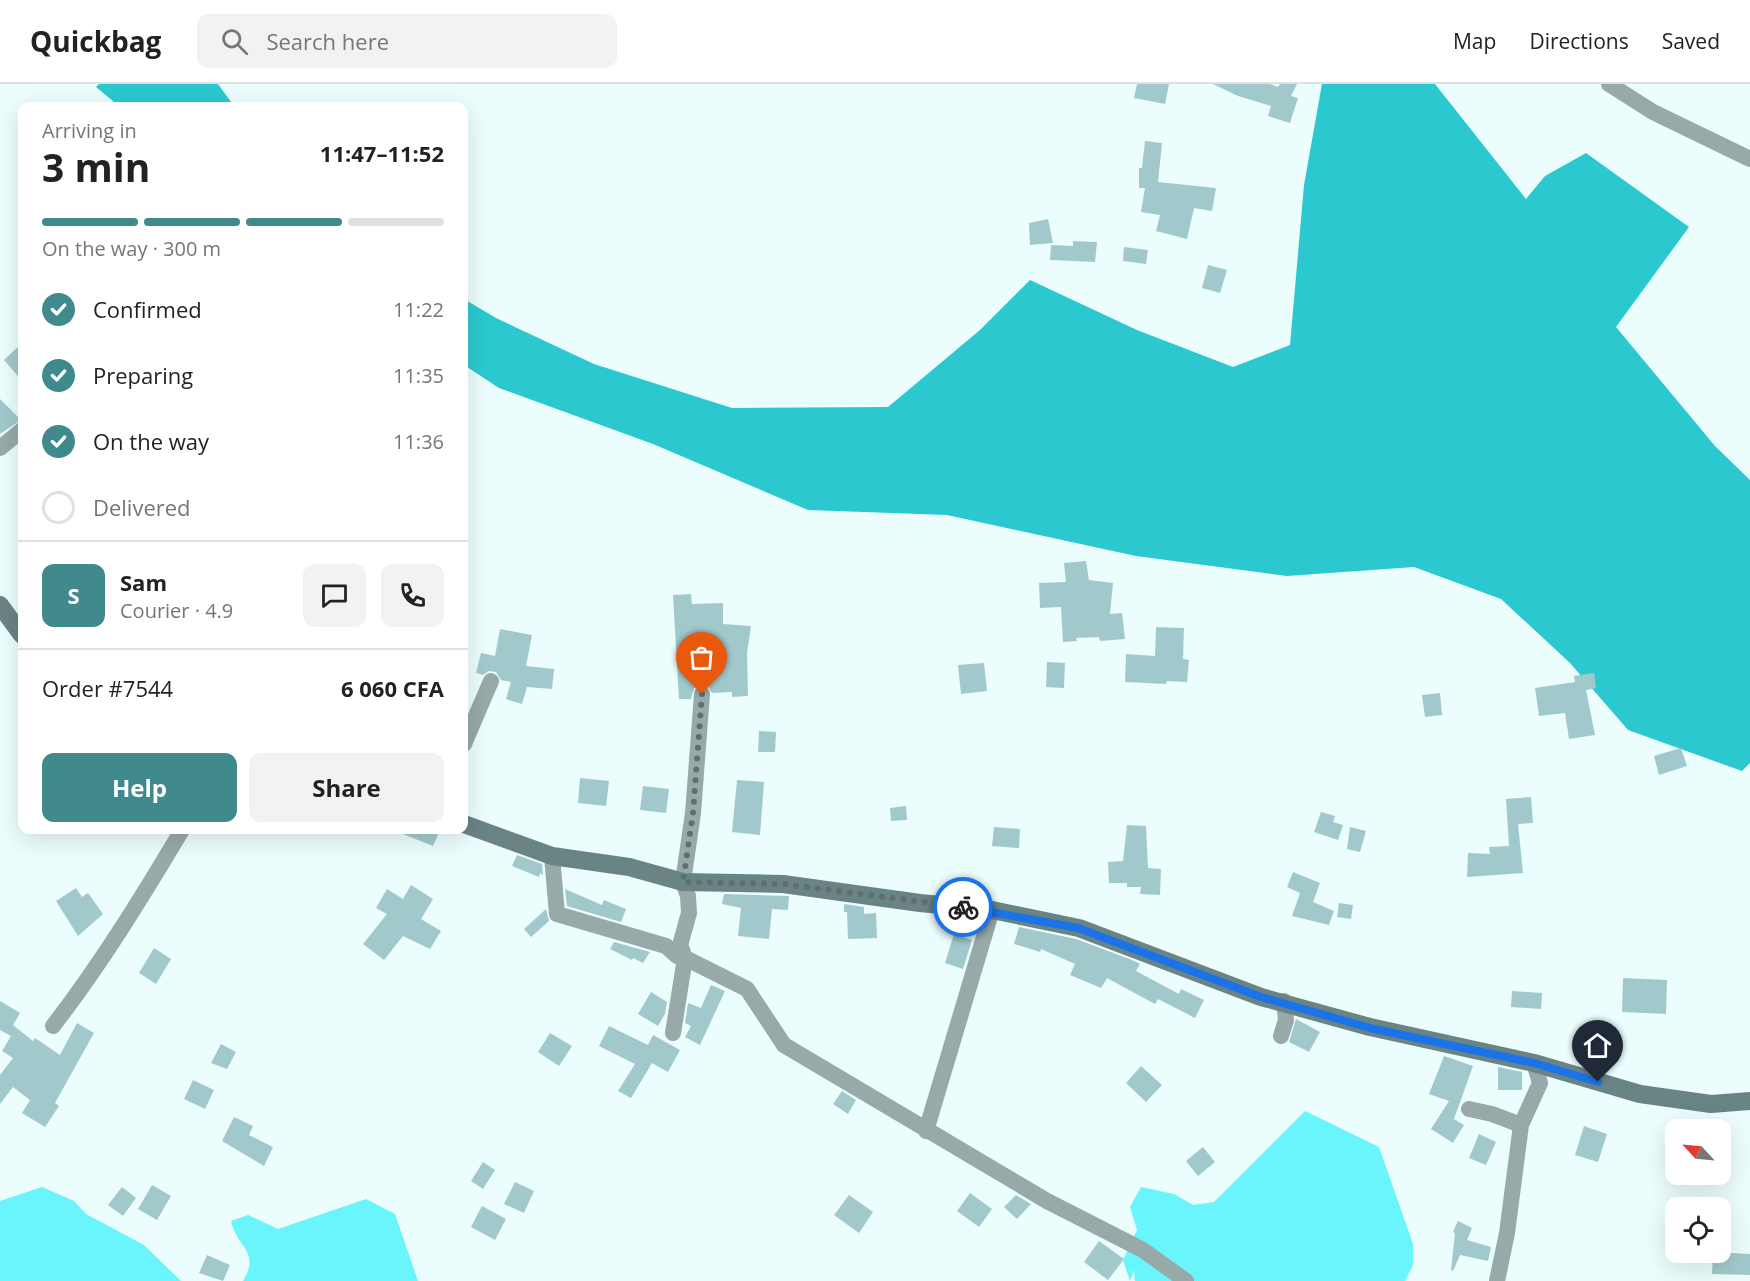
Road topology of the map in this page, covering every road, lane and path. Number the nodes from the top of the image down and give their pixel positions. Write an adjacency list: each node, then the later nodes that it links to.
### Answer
1 (1609, 84): 2 (street)
2 (1750, 159)
3 (18, 433): 4 (street)
4 (0, 448)
5 (0, 605): 6 (street)
6 (18, 630)
7 (491, 681): 9 (street)
8 (702, 694): 13 (street)
9 (468, 735)
10 (468, 825): 12 (street)
11 (180, 834): 17 (street)
12 (552, 856): 13 (street); 15 (street)
13 (683, 882): 14 (street); 15 (street)
14 (992, 910): 16 (street); 24 (street)
15 (681, 957): 18 (street); 24 (street)
16 (1284, 1001): 19 (street); 20 (street)
17 (53, 1026)
18 (673, 1032)
19 (1281, 1036)
20 (1534, 1063): 21 (street); 23 (street)
21 (1750, 1101)
22 (1469, 1109): 23 (street)
23 (1521, 1125): 26 (street)
24 (926, 1131): 25 (street)
25 (1186, 1281)
26 (1497, 1281)

